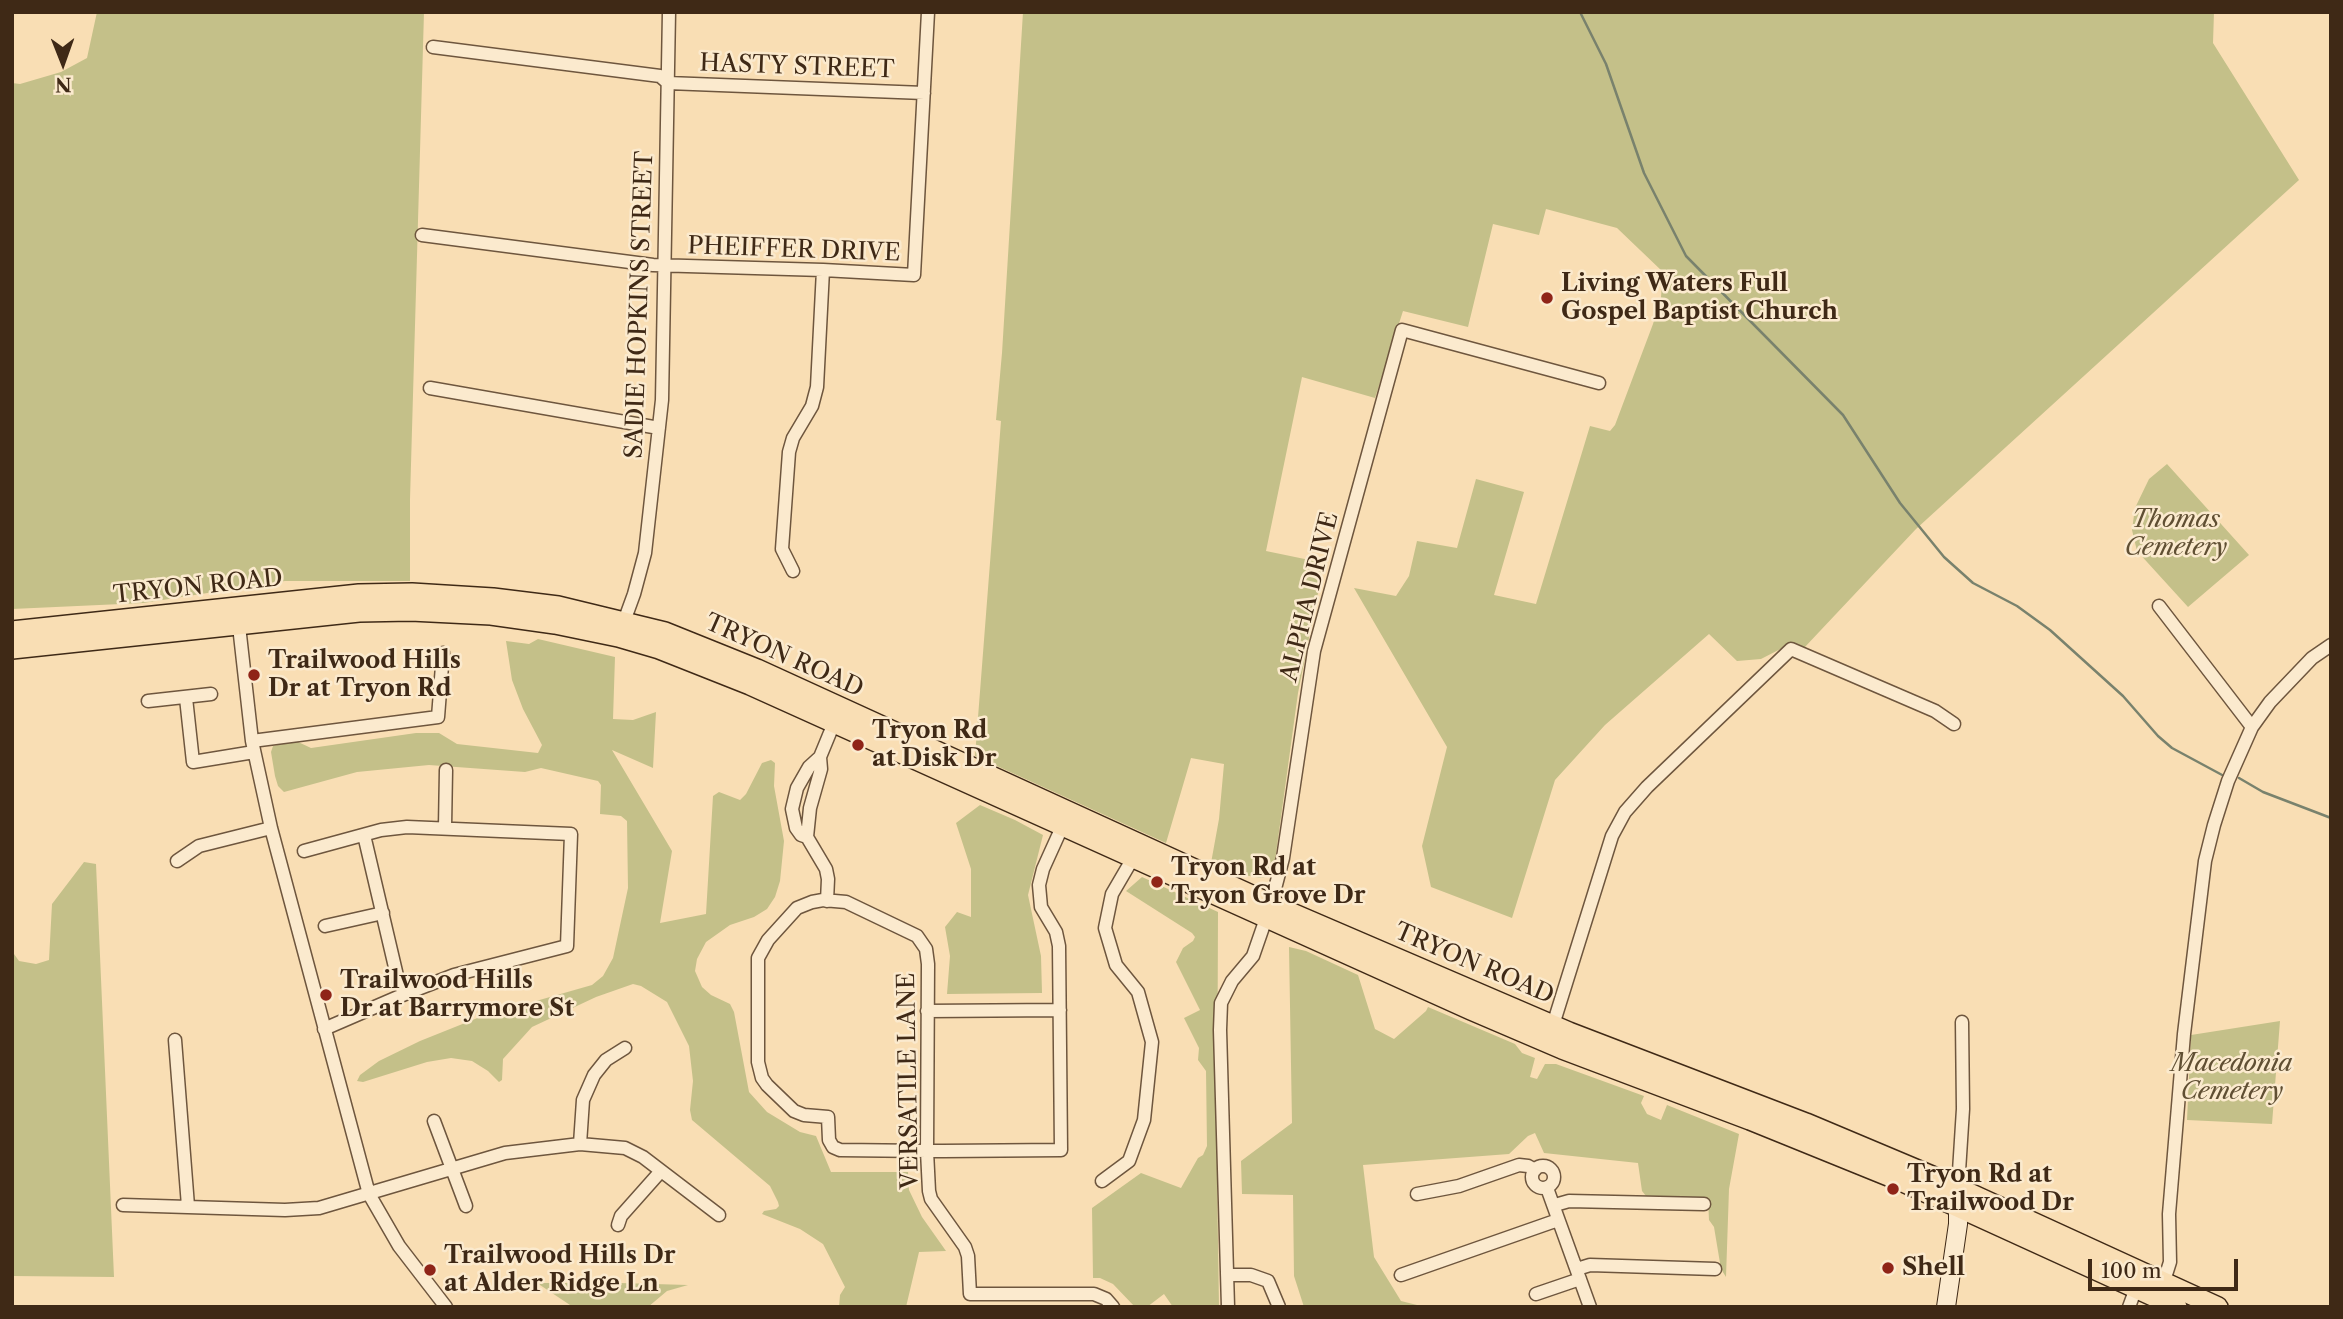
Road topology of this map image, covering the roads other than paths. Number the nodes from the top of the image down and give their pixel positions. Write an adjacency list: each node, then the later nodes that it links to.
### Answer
1 (669, 12): 4 (street, SADIE HOPKINS STREET)
2 (928, 12): 5 (street)
3 (433, 47): 4 (street, HASTY STREET)
4 (668, 83): 5 (street, HASTY STREET); 7 (street, SADIE HOPKINS STREET)
5 (924, 93): 8 (street, PHEIFFER DRIVE)
6 (422, 235): 7 (street, PHEIFFER DRIVE)
7 (664, 266): 8 (street, PHEIFFER DRIVE); 11 (street, SADIE HOPKINS STREET)
8 (823, 270): 12 (street)
9 (1599, 383): 39 (street, ALPHA DRIVE)
10 (430, 388): 11 (street)
11 (659, 428): 17 (street, SADIE HOPKINS STREET)
12 (793, 571)
13 (339, 596): 15 (main road); 16 (main road, TRYON ROAD); 17 (main road, TRYON ROAD)
14 (2159, 606): 26 (street)
15 (239, 626): 17 (main road, TRYON ROAD); 19 (main road, TRYON ROAD); 27 (street)
16 (12, 629)
17 (621, 629): 24 (main road, TRYON ROAD); 39 (main road, TRYON ROAD)
18 (2331, 645): 26 (street)
19 (12, 649)
20 (443, 653): 27 (street)
21 (211, 694): 22 (street)
22 (186, 698): 23 (street); 27 (street)
23 (148, 701)
24 (834, 723): 28 (street); 31 (main road, TRYON ROAD)
25 (1954, 724): 46 (street)
26 (2252, 727): 71 (street)
27 (253, 747): 32 (street)
28 (820, 757): 34 (street); 34 (street)
29 (446, 770): 30 (street)
30 (445, 827): 33 (street); 42 (street)
31 (1062, 827): 36 (main road, TRYON ROAD); 43 (street)
32 (271, 828): 37 (street); 47 (street)
33 (364, 835): 35 (street); 40 (street)
34 (807, 837): 38 (street)
35 (304, 851)
36 (1133, 858): 39 (main road, TRYON ROAD); 55 (street)
37 (177, 861)
38 (827, 901): 44 (street, VERSATILE LANE); 52 (street)
39 (1269, 911): 46 (main road, TRYON ROAD); 58 (main road, TRYON ROAD); 69 (street, ALPHA DRIVE)
40 (383, 913): 41 (street); 42 (street)
41 (325, 926)
42 (404, 994): 47 (street)
43 (1060, 1010): 44 (street); 52 (street)
44 (927, 1011): 52 (street, VERSATILE LANE)
45 (1962, 1022): 58 (street)
46 (1553, 1025): 58 (main road, TRYON ROAD)
47 (324, 1029): 56 (street)
48 (175, 1040): 62 (street)
49 (625, 1048): 51 (street)
50 (434, 1121): 53 (street)
51 (580, 1144): 53 (street); 54 (street)
52 (927, 1151): 75 (street, VERSATILE LANE)
53 (452, 1169): 56 (street); 63 (street)
54 (661, 1171): 64 (street); 66 (street)
55 (1102, 1181)
56 (369, 1194): 62 (street); 74 (street)
57 (1417, 1194): 61 (street)
58 (1958, 1197): 71 (main road, TRYON ROAD); 72 (main road, TRYON ROAD); 79 (street)
59 (1704, 1204): 61 (street)
60 (123, 1205): 62 (street)
61 (1555, 1205): 65 (street)
62 (188, 1206)
63 (466, 1206)
64 (719, 1215)
65 (1558, 1220): 68 (street); 70 (street)
66 (618, 1225)
67 (1716, 1269): 68 (street)
68 (1578, 1274): 73 (street); 78 (street)
69 (1227, 1275): 76 (street, ALPHA DRIVE); 77 (street)
70 (1401, 1275)
71 (2164, 1281): 82 (main road, TRYON ROAD)
72 (2136, 1288): 80 (street); 81 (main road, TRYON ROAD)
73 (1536, 1294)
74 (440, 1305)
75 (1113, 1307)
76 (1228, 1307)
77 (1279, 1307)
78 (1590, 1307)
79 (1947, 1307)
80 (2129, 1307)
81 (2177, 1307)
82 (2218, 1307)

